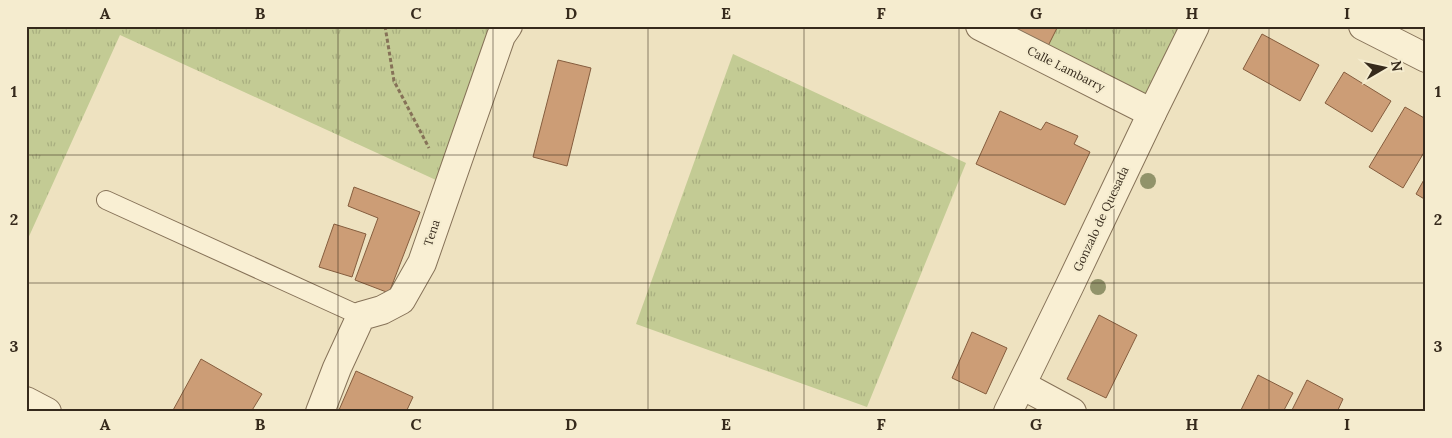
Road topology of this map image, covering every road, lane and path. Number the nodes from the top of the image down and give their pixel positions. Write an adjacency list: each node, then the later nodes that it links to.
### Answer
1 (385, 26): 8 (path)
2 (980, 26): 7 (street, Calle Lambarry)
3 (1195, 26): 7 (street, Gonzalo de Quesada)
4 (1364, 26): 6 (street)
5 (504, 29): 8 (street, Tena)
6 (1426, 58)
7 (1152, 112): 11 (street, Gonzalo de Quesada)
8 (448, 186): 10 (street, Tena)
9 (106, 200): 10 (lane)
10 (361, 316): 14 (street)
11 (1022, 385): 15 (street, Gonzalo de Quesada); 16 (street)
12 (26, 401): 13 (street)
13 (47, 412)
14 (320, 412)
15 (1008, 412)
16 (1072, 412)

